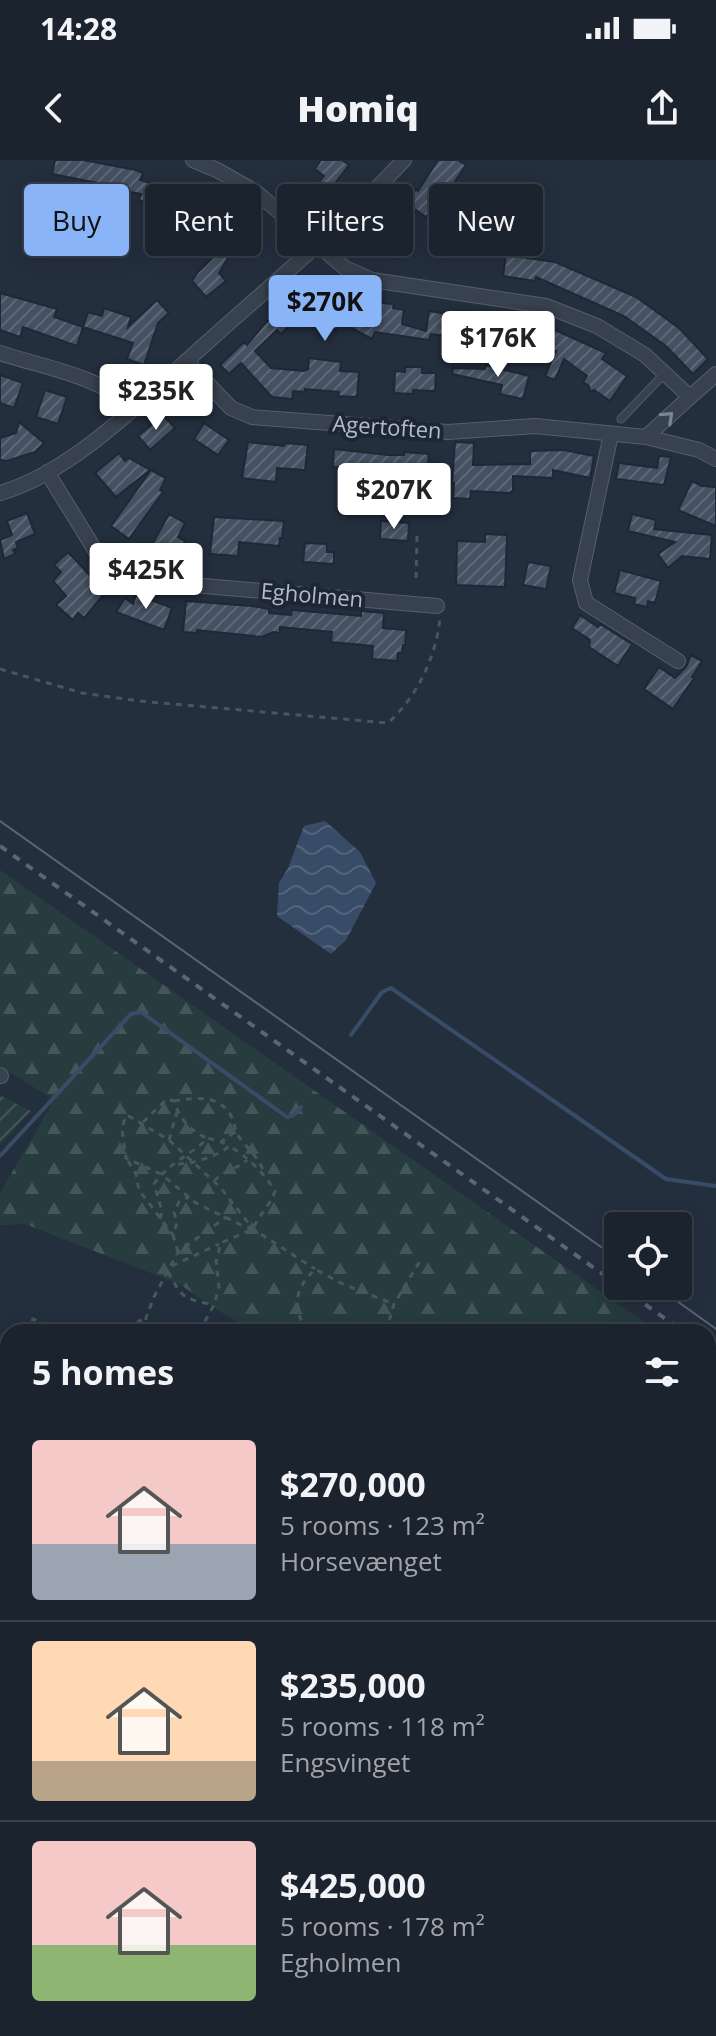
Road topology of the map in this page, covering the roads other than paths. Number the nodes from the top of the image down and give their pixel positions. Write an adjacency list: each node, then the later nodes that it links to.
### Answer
1 (193, 160): 4 (street)
2 (404, 160): 3 (street)
3 (379, 184)
4 (277, 211)
5 (304, 256): 8 (street)
6 (330, 256): 9 (street)
7 (0, 353): 12 (street)
8 (186, 361): 12 (street); 14 (street, Agertoften)
9 (665, 373): 11 (street); 13 (lane)
10 (716, 374): 11 (street)
11 (690, 397): 15 (street, one-way to 11)
12 (132, 408): 17 (street)
13 (621, 419)
14 (611, 434): 15 (street, Agertoften); 20 (street)
15 (646, 437): 16 (street, Agertoften)
16 (716, 459)
17 (47, 472): 18 (street); 19 (street, Egholmen)
18 (0, 493)
19 (437, 606)
20 (678, 661)

